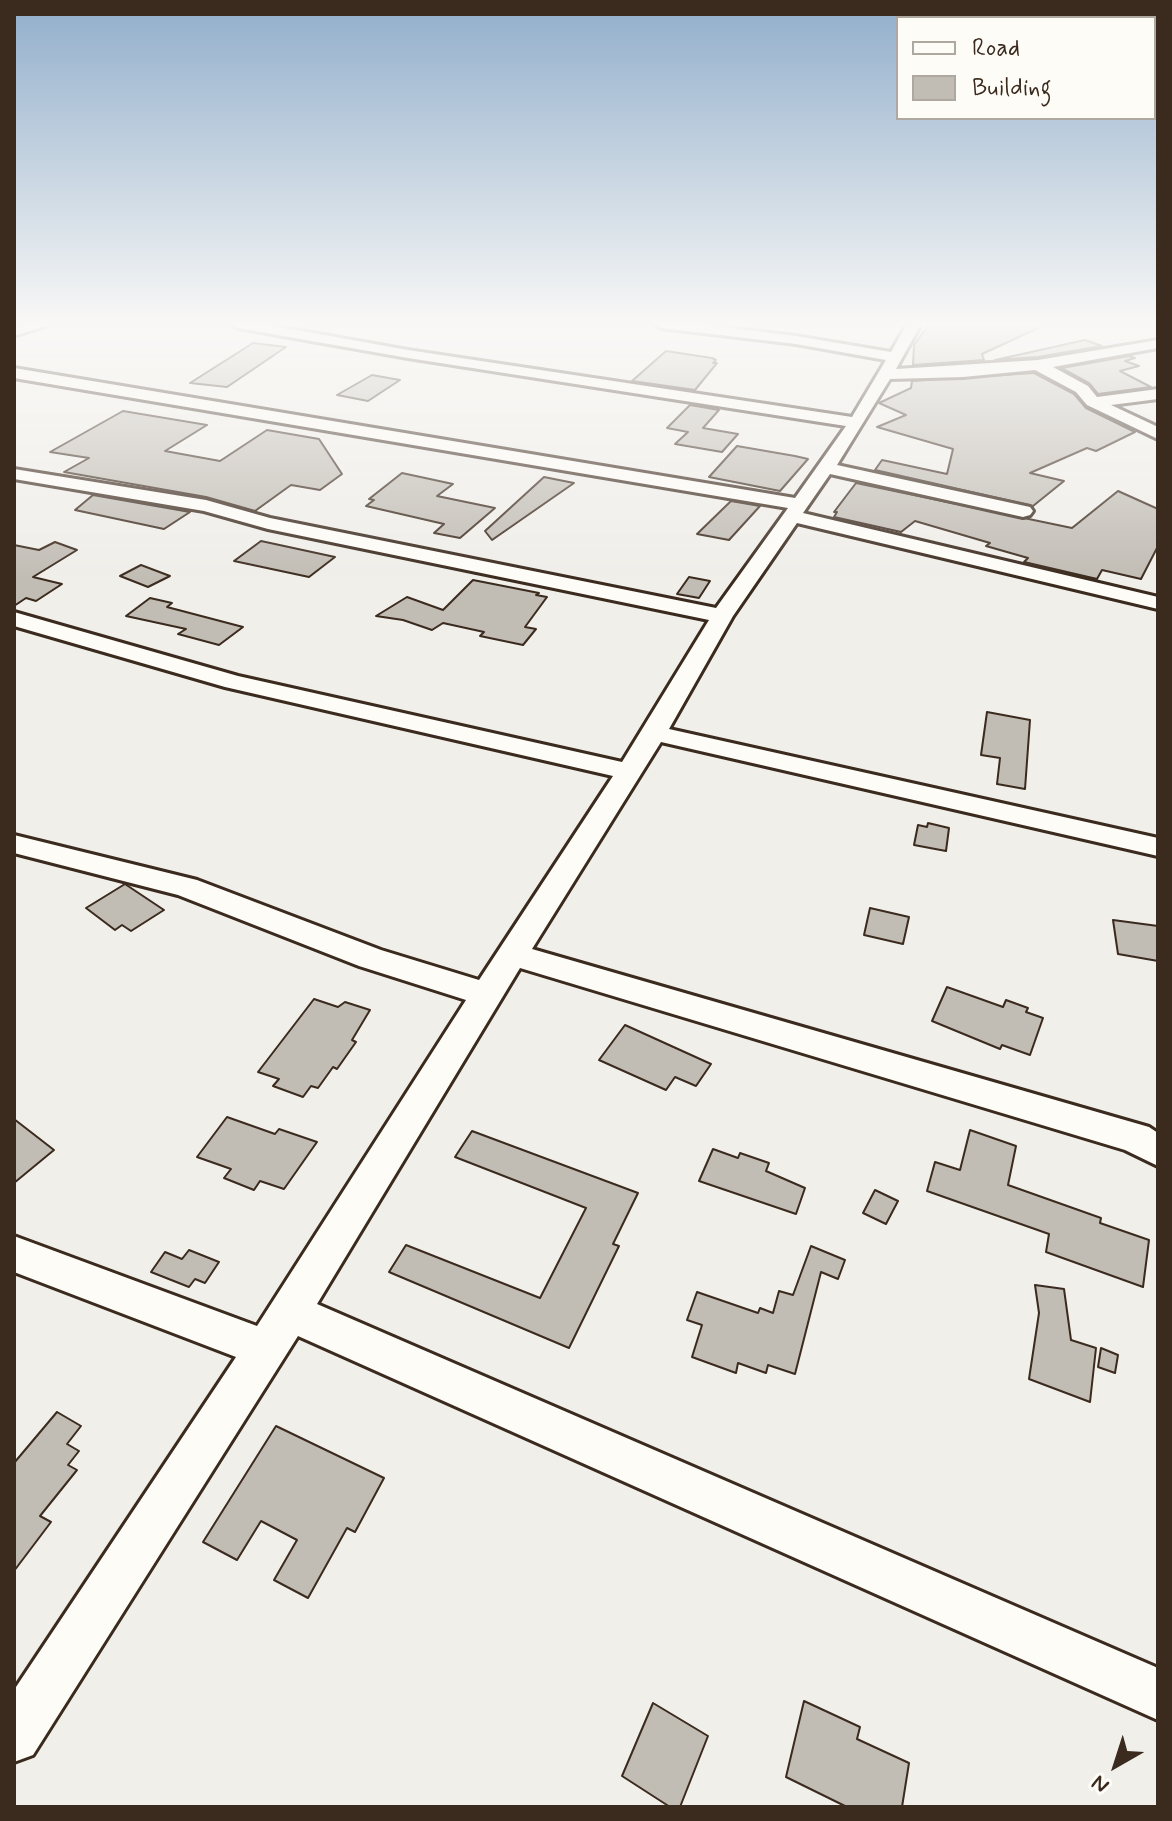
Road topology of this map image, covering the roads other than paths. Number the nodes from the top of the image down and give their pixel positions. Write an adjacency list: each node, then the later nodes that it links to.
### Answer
1 (218, 409): 9 (street)
2 (766, 409): 5 (street)
3 (865, 409): 5 (street)
4 (1105, 409): 6 (street)
5 (857, 423): 7 (street)
6 (1158, 434)
7 (827, 468): 9 (street); 10 (street)
8 (14, 474): 12 (street)
9 (798, 511): 11 (street); 12 (street)
10 (1023, 511)
11 (1158, 603)
12 (722, 616): 14 (street)
13 (14, 619): 15 (street)
14 (654, 733): 15 (street); 17 (street)
15 (628, 771): 18 (street)
16 (14, 844): 19 (street)
17 (1158, 847)
18 (513, 955): 19 (street); 20 (street)
19 (486, 994): 22 (street)
20 (1158, 1151)
21 (14, 1254): 22 (street)
22 (278, 1331): 23 (street); 24 (street)
23 (1158, 1694)
24 (14, 1736)

